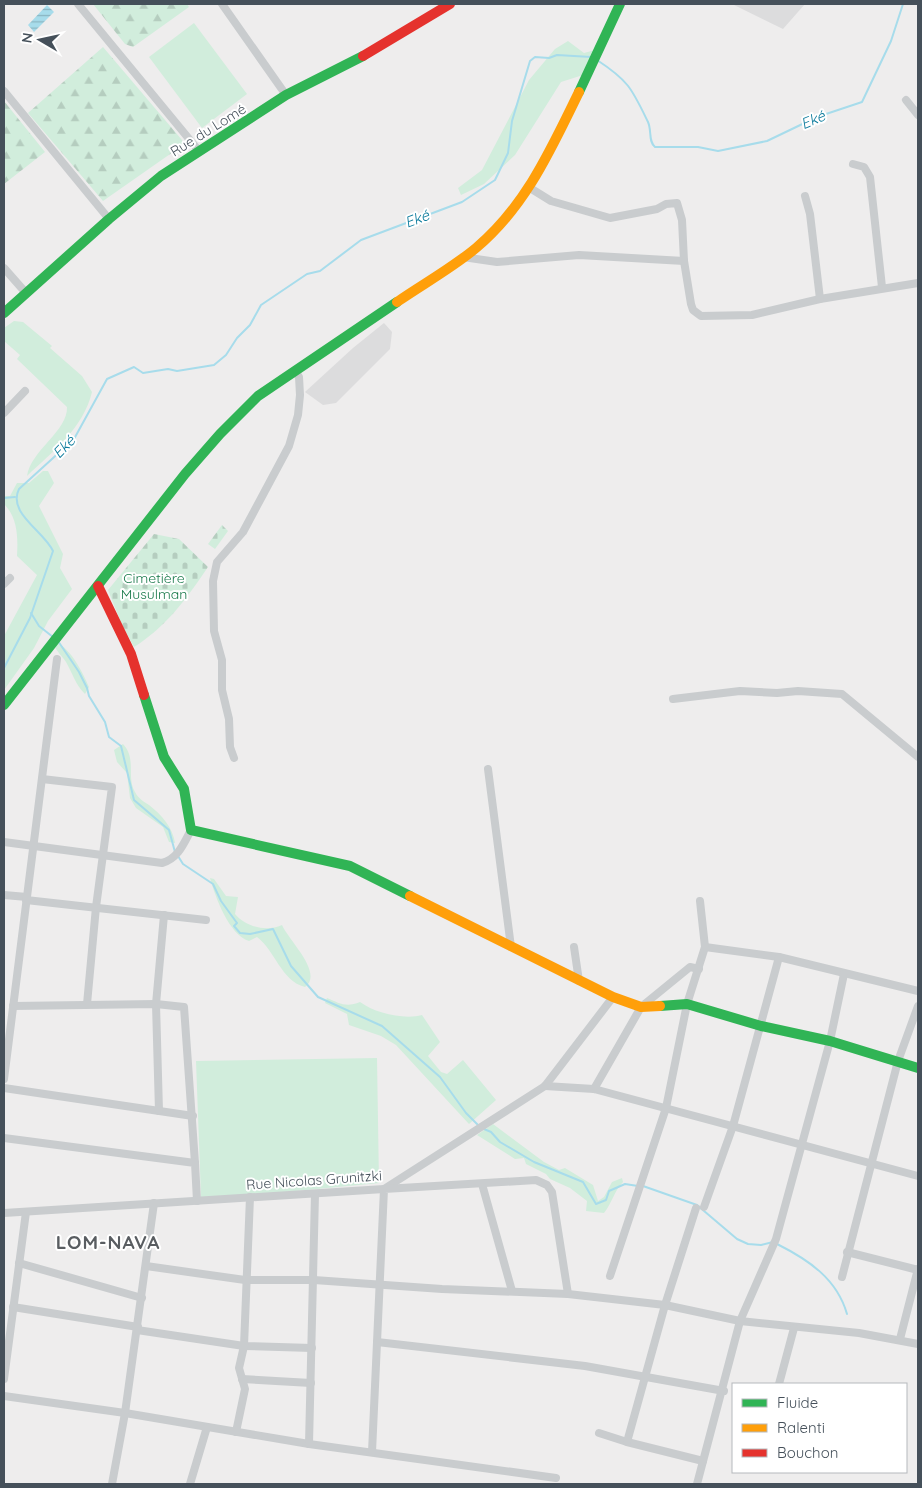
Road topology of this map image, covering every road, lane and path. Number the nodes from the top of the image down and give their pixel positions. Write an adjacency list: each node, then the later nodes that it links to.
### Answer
1 (78, 4): 9 (street)
2 (222, 4): 6 (street)
3 (450, 4): 6 (street, Rue du Lomé)
4 (619, 4): 11 (street)
5 (4, 91): 13 (street)
6 (286, 95): 9 (street, Rue du Lomé)
7 (906, 100): 8 (street)
8 (918, 115)
9 (199, 151): 13 (street, Rue du Lomé)
10 (853, 164): 18 (street)
11 (530, 188): 14 (street); 15 (street)
12 (805, 196): 20 (street)
13 (109, 219): 19 (street, Rue du Lomé)
14 (463, 257): 15 (street); 22 (street)
15 (684, 261): 20 (street)
16 (4, 268): 19 (street)
17 (918, 284): 18 (street)
18 (882, 288): 20 (street)
19 (26, 293): 21 (street, Rue du Lomé)
20 (820, 299)
21 (4, 313)
22 (295, 371): 25 (street); 30 (street)
23 (25, 391): 24 (street)
24 (4, 413)
25 (98, 586): 28 (street); 33 (street)
26 (57, 659): 32 (street)
27 (673, 699): 29 (street)
28 (4, 705)
29 (918, 757)
30 (234, 758)
31 (488, 769): 43 (street)
32 (42, 780): 35 (street); 36 (street)
33 (190, 830): 36 (street); 43 (street)
34 (4, 842): 35 (street)
35 (33, 846): 36 (street); 38 (street)
36 (102, 856): 40 (street)
37 (4, 895): 38 (street)
38 (26, 898): 40 (street); 55 (street)
39 (700, 901): 45 (street)
40 (96, 907): 41 (street); 52 (street)
41 (164, 915): 42 (street); 53 (street)
42 (206, 920)
43 (511, 947): 49 (street)
44 (574, 947): 49 (street)
45 (705, 947): 46 (street); 47 (street)
46 (779, 957): 48 (street); 58 (street)
47 (699, 969): 54 (street); 57 (street)
48 (844, 974): 50 (street); 59 (street)
49 (579, 981): 51 (street)
50 (918, 991)
51 (613, 997): 57 (street); 63 (street, Rue Nicolas Grunitzki)
52 (87, 1004): 53 (street); 55 (street)
53 (156, 1004): 67 (street); 68 (street)
54 (687, 1004): 57 (street); 58 (street); 66 (street)
55 (13, 1006): 62 (street)
56 (918, 1006): 60 (street)
57 (641, 1007): 65 (street)
58 (761, 1026): 59 (street); 69 (street)
59 (830, 1041): 60 (street); 71 (street)
60 (898, 1061): 61 (street); 73 (street)
61 (918, 1068)
62 (4, 1078)
63 (545, 1086): 65 (street); 76 (street, Rue Nicolas Grunitzki)
64 (4, 1088): 67 (street)
65 (594, 1089): 66 (street)
66 (666, 1108): 69 (street); 87 (street)
67 (159, 1111): 68 (street)
68 (193, 1116): 72 (street)
69 (733, 1126): 71 (street); 95 (street)
70 (4, 1138): 72 (street)
71 (802, 1144): 73 (street); 97 (street)
72 (195, 1163): 79 (street)
73 (872, 1164): 74 (street); 83 (street)
74 (918, 1176)
75 (482, 1184): 76 (street); 92 (street); 93 (street)
76 (384, 1190): 77 (street, Rue Nicolas Grunitzki); 91 (street)
77 (315, 1194): 78 (street, Rue Nicolas Grunitzki); 90 (street)
78 (250, 1197): 79 (street, Rue Nicolas Grunitzki); 89 (street)
79 (197, 1200): 80 (street, Rue Nicolas Grunitzki)
80 (154, 1203): 81 (street, Rue Nicolas Grunitzki); 85 (street)
81 (26, 1212): 82 (street, Rue Nicolas Grunitzki); 84 (street)
82 (4, 1213)
83 (847, 1252): 86 (street); 88 (street)
84 (19, 1263): 94 (street); 96 (street)
85 (146, 1266): 89 (street); 94 (street)
86 (918, 1270): 100 (street)
87 (610, 1276)
88 (842, 1277)
89 (245, 1280): 90 (street); 103 (street)
90 (314, 1280): 91 (street); 104 (street)
91 (381, 1285): 92 (street); 101 (street)
92 (512, 1291): 93 (street)
93 (568, 1294): 95 (street)
94 (142, 1298): 99 (street)
95 (665, 1305): 97 (street); 105 (street)
96 (13, 1307): 99 (street); 106 (street)
97 (740, 1321): 98 (street); 110 (street)
98 (794, 1328): 100 (street); 109 (street)
99 (138, 1329): 103 (street); 112 (street)
100 (900, 1339): 102 (street)
101 (377, 1342): 105 (street); 118 (street)
102 (918, 1344)
103 (244, 1346): 104 (street); 107 (street)
104 (312, 1348): 108 (street)
105 (646, 1376): 110 (street); 116 (street)
106 (4, 1379)
107 (242, 1379): 108 (street); 114 (street)
108 (312, 1383): 117 (street)
109 (779, 1383)
110 (724, 1391): 119 (street)
111 (4, 1396): 112 (street)
112 (125, 1413): 113 (street); 121 (street)
113 (207, 1427): 114 (street); 122 (street)
114 (236, 1432): 117 (street)
115 (600, 1433): 116 (street)
116 (627, 1442): 119 (street)
117 (309, 1444): 118 (street)
118 (372, 1452): 120 (street)
119 (703, 1461): 123 (street)
120 (556, 1478)
121 (112, 1484)
122 (190, 1484)
123 (697, 1484)

